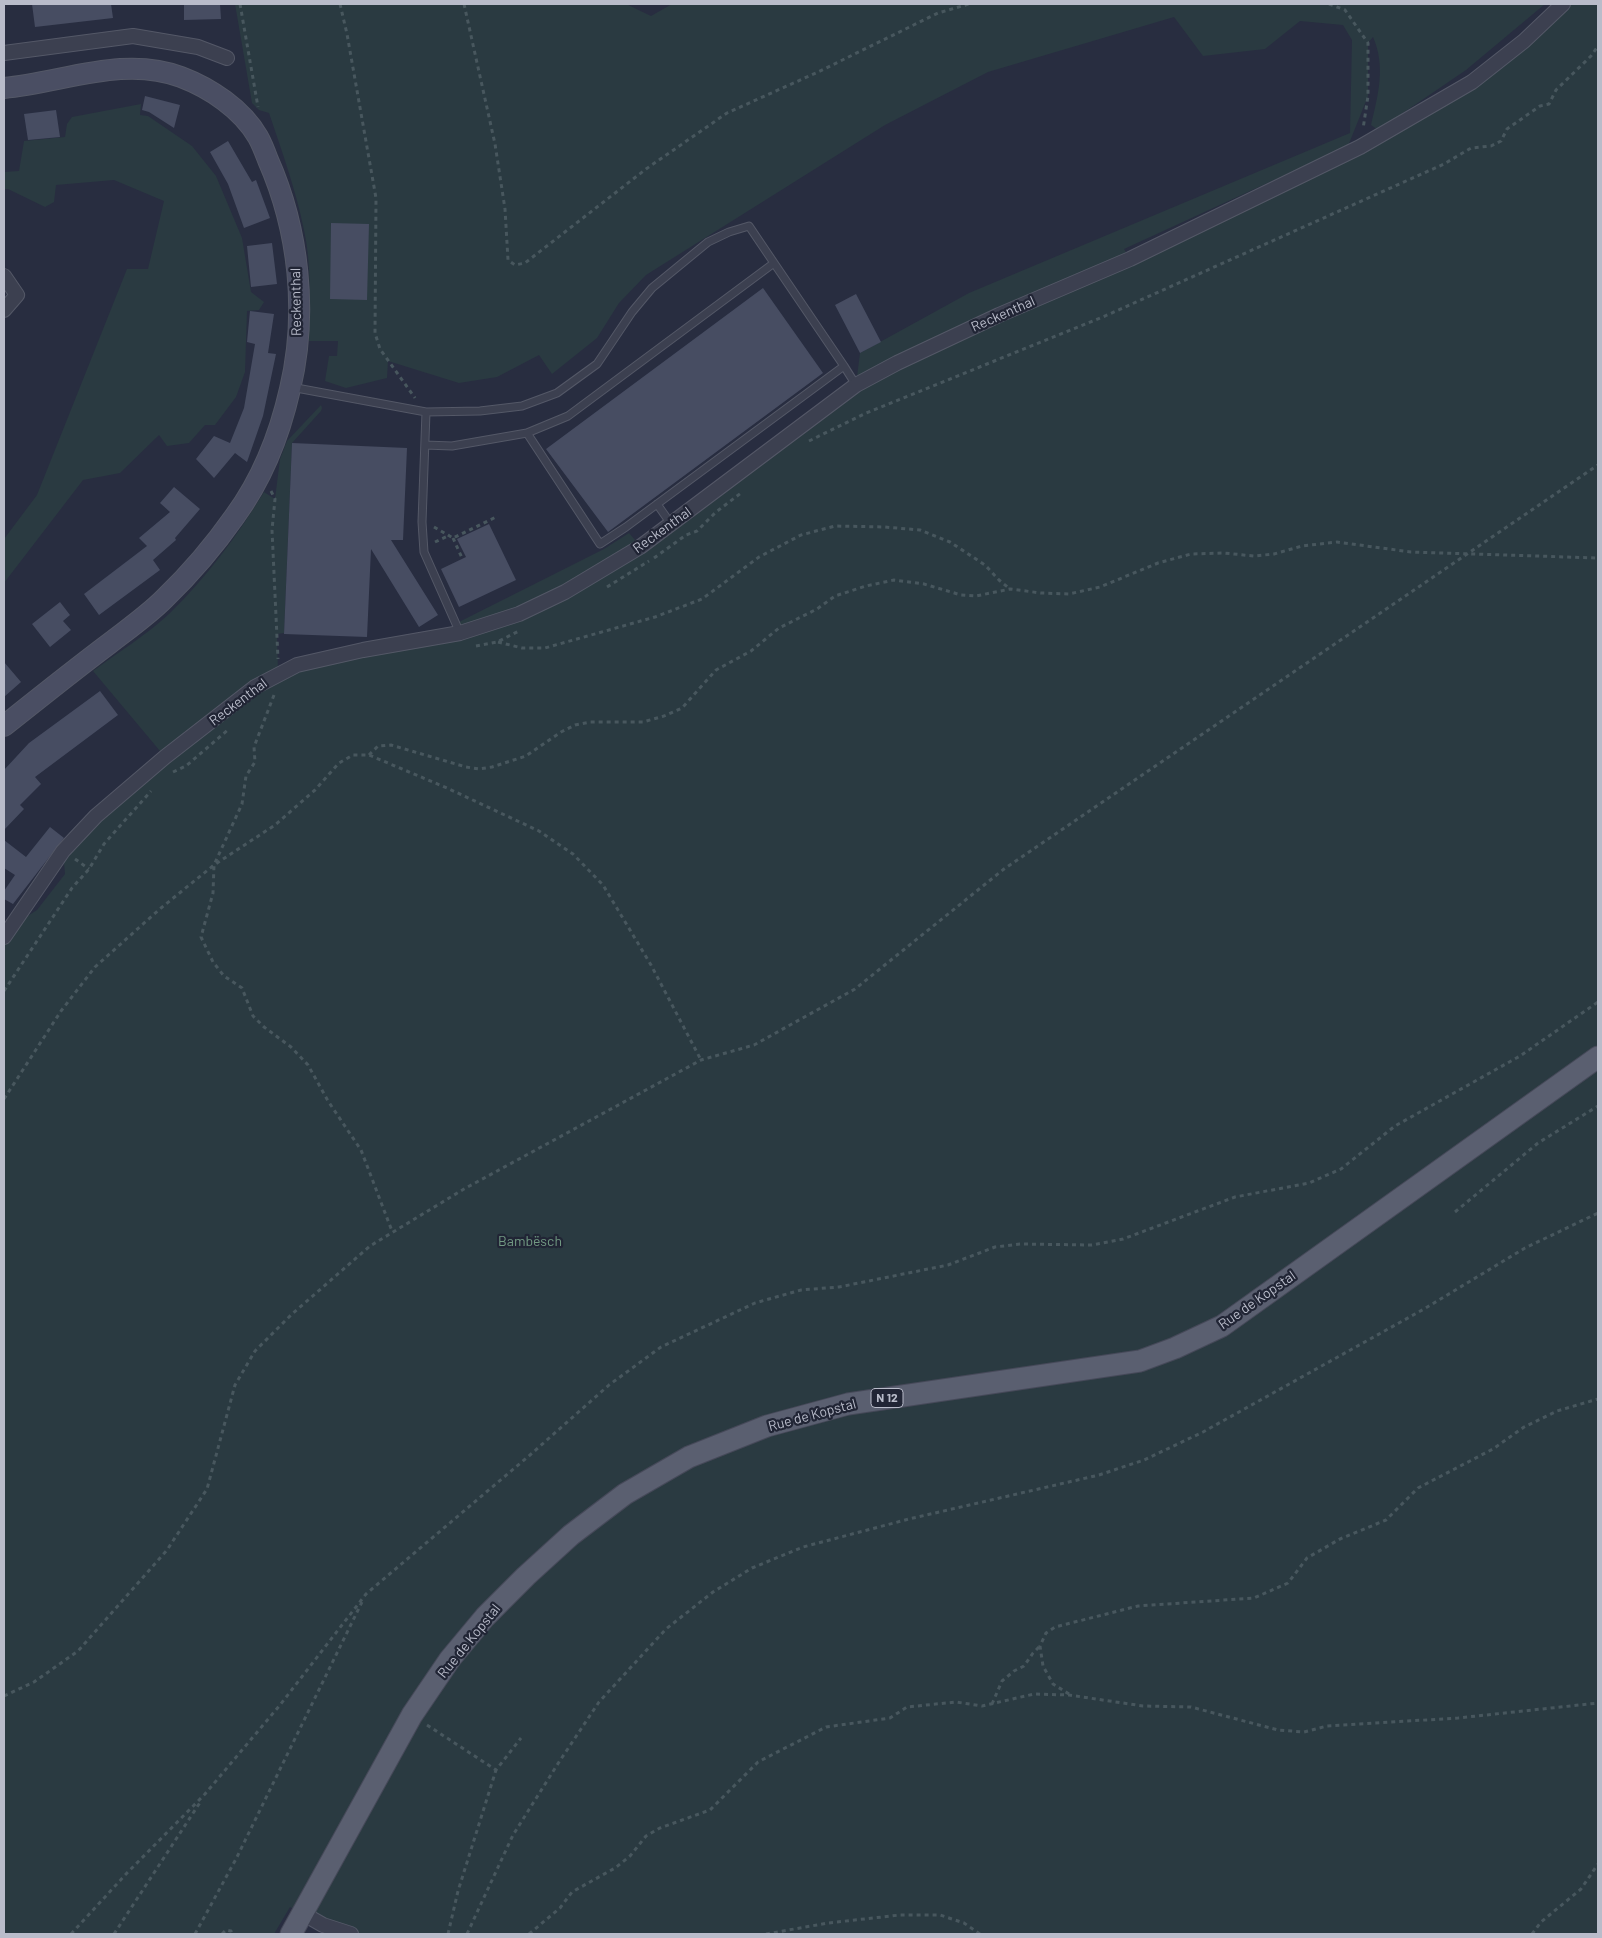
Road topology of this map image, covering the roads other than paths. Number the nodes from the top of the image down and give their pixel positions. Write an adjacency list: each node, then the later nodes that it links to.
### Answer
1 (1563, 4): 9 (street, Reckenthal)
2 (4, 52): 3 (street)
3 (227, 58)
4 (4, 88): 10 (main road, Reckenthal)
5 (774, 263): 8 (lane); 11 (lane); 12 (lane)
6 (4, 276): 7 (street)
7 (4, 310)
8 (844, 366): 9 (lane); 14 (lane)
9 (856, 385): 15 (street, Reckenthal)
10 (291, 387): 11 (lane); 17 (main road, Reckenthal)
11 (426, 412): 13 (lane)
12 (526, 433): 13 (lane); 14 (lane)
13 (425, 445): 16 (lane)
14 (656, 504): 15 (lane)
15 (671, 524): 16 (street, Reckenthal)
16 (460, 633): 18 (street, Reckenthal)
17 (4, 726)
18 (4, 937)
19 (1598, 1058): 20 (main road, Rue de Kopstal / N 12)
20 (302, 1913): 21 (main road, Rue de Kopstal / N 12); 22 (street)
21 (291, 1934)
22 (351, 1934)

